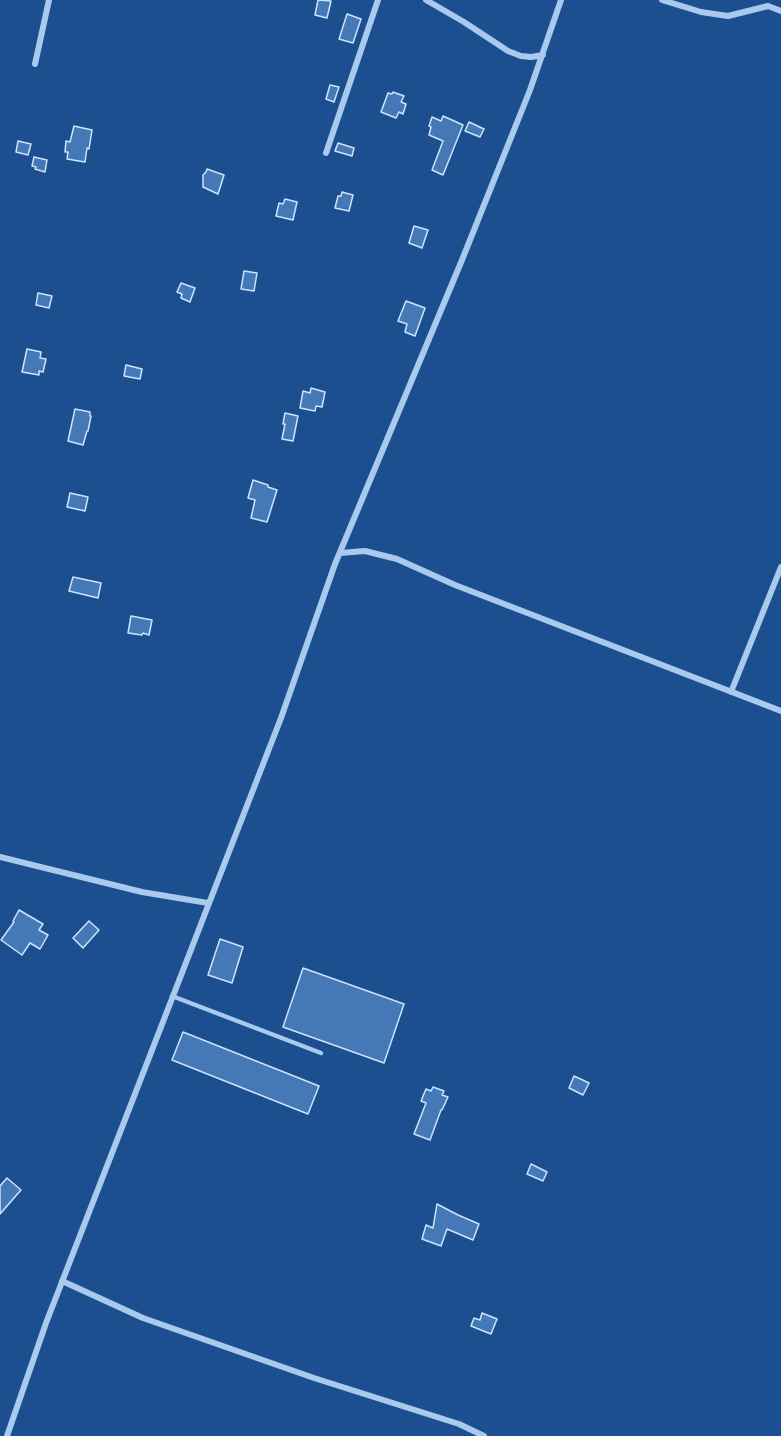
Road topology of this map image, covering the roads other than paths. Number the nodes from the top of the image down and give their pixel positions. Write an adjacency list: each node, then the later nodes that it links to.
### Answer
1 (49, 0): 8 (street)
2 (378, 0): 9 (street)
3 (426, 0): 7 (street)
4 (561, 0): 7 (street)
5 (662, 0): 6 (street)
6 (781, 11)
7 (543, 55): 10 (street)
8 (35, 64)
9 (326, 153)
10 (340, 553): 12 (street); 15 (street)
11 (781, 567): 12 (street)
12 (731, 692): 13 (street)
13 (781, 711)
14 (0, 857): 15 (street)
15 (208, 903): 16 (street)
16 (172, 996): 17 (lane); 18 (street)
17 (321, 1053)
18 (62, 1281): 19 (street); 20 (street)
19 (7, 1436)
20 (484, 1436)

